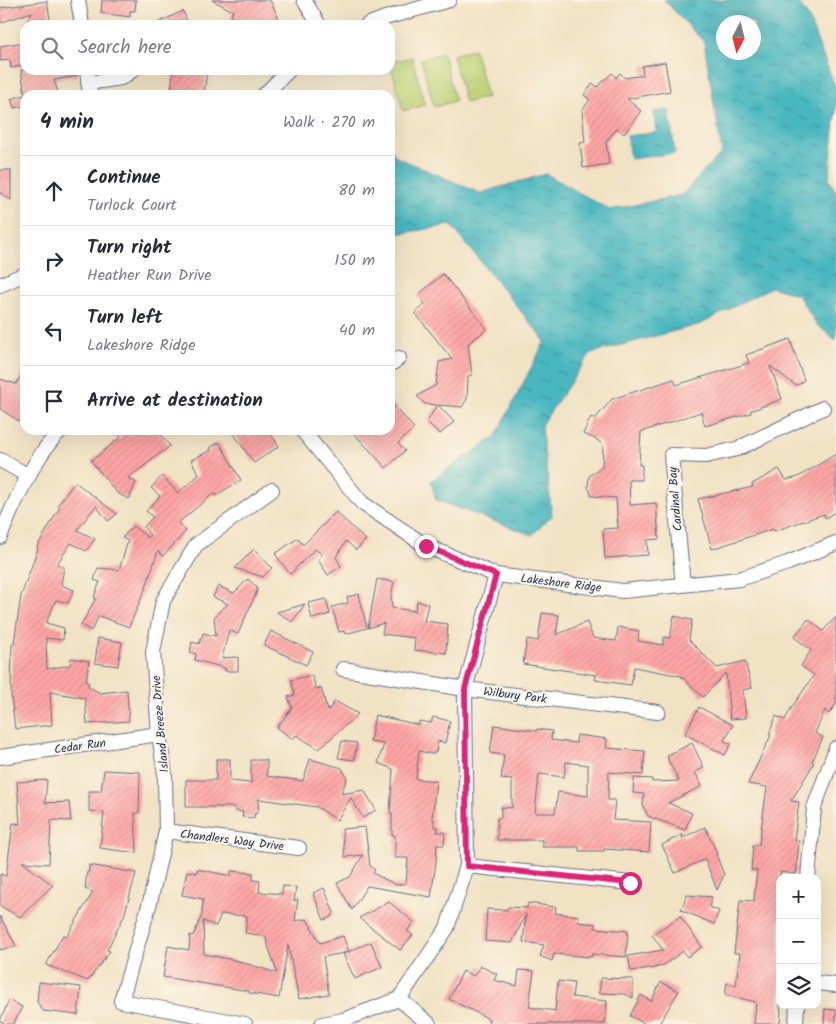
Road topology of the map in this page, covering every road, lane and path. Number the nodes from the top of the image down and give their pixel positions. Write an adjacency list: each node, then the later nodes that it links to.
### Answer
1 (78, 0): 4 (street)
2 (304, 0): 5 (street)
3 (449, 0): 6 (street)
4 (81, 20)
5 (316, 20)
6 (380, 20)
7 (125, 75): 9 (street)
8 (284, 75): 10 (street)
9 (88, 83)
10 (269, 90)
11 (20, 276): 12 (street)
12 (0, 285)
13 (823, 408): 22 (street, Cardinal Bay)
14 (55, 435): 17 (street)
15 (308, 435): 21 (street, Lakeshore Ridge)
16 (0, 460): 17 (street)
17 (29, 476): 19 (street)
18 (272, 490): 26 (street, Island Breeze Drive)
19 (0, 537)
20 (836, 543): 22 (street, Lakeshore Ridge)
21 (496, 575): 22 (street, Lakeshore Ridge); 24 (street)
22 (683, 585)
23 (343, 669): 24 (street, Wilbury Park)
24 (465, 689): 25 (street, Wilbury Park); 31 (street)
25 (658, 712)
26 (159, 734): 28 (street, Cedar Run); 29 (street, Island Breeze Drive)
27 (836, 748): 32 (street)
28 (0, 757)
29 (166, 832): 30 (street, Chandlers Way Drive); 38 (street, Island Breeze Drive)
30 (299, 848)
31 (467, 866): 33 (street); 36 (street)
32 (808, 874)
33 (630, 883)
34 (821, 983): 35 (street)
35 (836, 985)
36 (399, 999): 39 (street); 40 (street)
37 (797, 1009): 41 (street)
38 (245, 1024)
39 (322, 1024)
40 (429, 1024)
41 (796, 1024)

